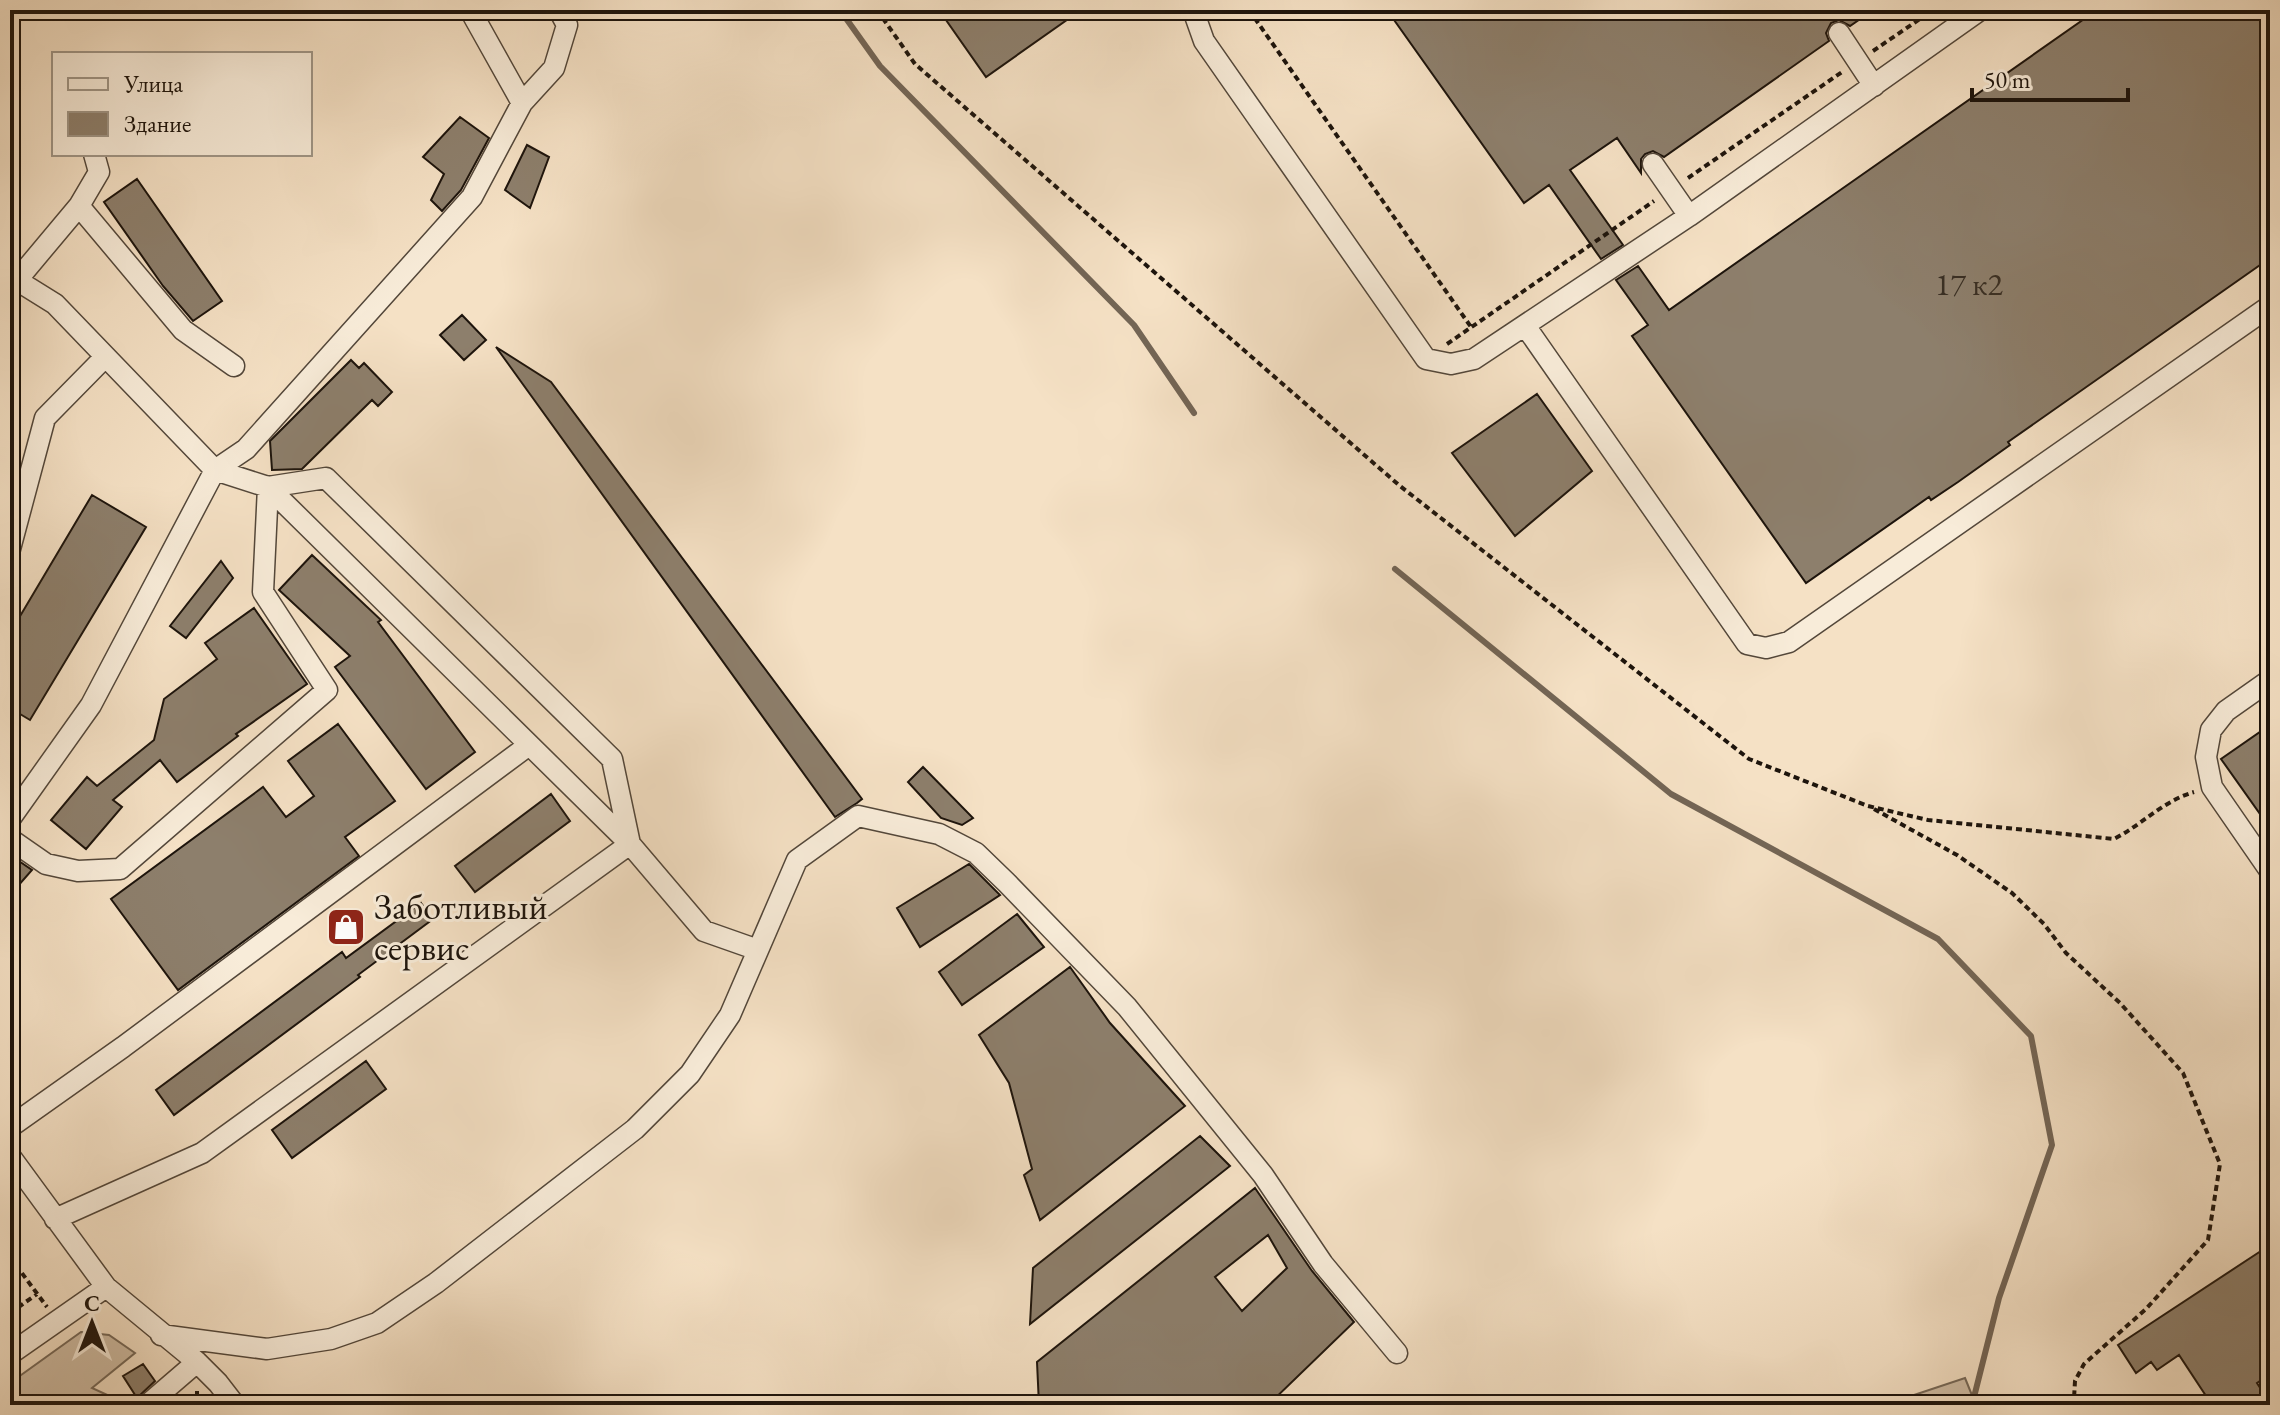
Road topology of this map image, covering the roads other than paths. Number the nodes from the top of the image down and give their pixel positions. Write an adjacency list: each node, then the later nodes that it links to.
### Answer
1 (470, 10): 7 (street)
2 (559, 10): 7 (street)
3 (1193, 10): 14 (street)
4 (1980, 10): 6 (street)
5 (1839, 33): 6 (street)
6 (1874, 86): 11 (street)
7 (522, 103): 17 (street)
8 (95, 156): 10 (street)
9 (1653, 164): 11 (street)
10 (79, 206): 12 (street); 16 (street)
11 (1689, 216): 14 (street)
12 (13, 278): 15 (street)
13 (2270, 306): 14 (street)
14 (1526, 327)
15 (105, 357): 17 (street); 19 (street)
16 (234, 366)
17 (215, 470): 18 (street); 22 (street)
18 (268, 487): 21 (street); 23 (street); 24 (street)
19 (10, 549)
20 (2270, 680): 25 (street)
21 (529, 745): 24 (street); 27 (street)
22 (10, 819)
23 (10, 839)
24 (630, 844): 26 (street); 29 (street)
25 (2270, 871)
26 (758, 950): 31 (street); 33 (street)
27 (10, 1127)
28 (10, 1156): 29 (street)
29 (55, 1219): 30 (street)
30 (106, 1287): 31 (street); 32 (street)
31 (161, 1335): 34 (street)
32 (11, 1352)
33 (1397, 1353)
34 (197, 1362): 35 (street); 36 (street)
35 (147, 1405)
36 (235, 1405)

